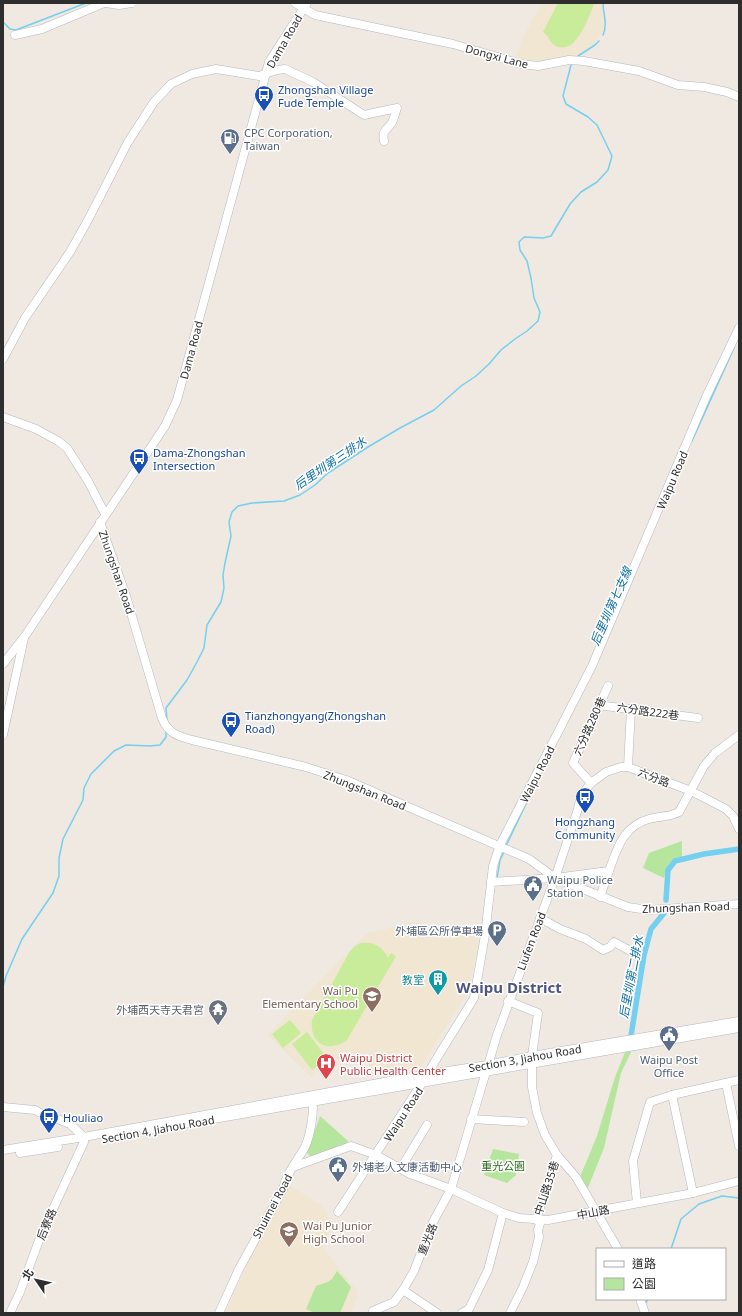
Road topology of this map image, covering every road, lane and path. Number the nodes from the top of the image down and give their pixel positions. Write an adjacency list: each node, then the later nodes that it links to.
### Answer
1 (105, 3): 2 (street); 5 (street)
2 (132, 3)
3 (295, 3): 4 (street, Dongxi Lane)
4 (305, 5): 6 (street, Dama Road); 7 (street, Dongxi Lane)
5 (15, 35)
6 (266, 73): 8 (street); 10 (street); 12 (street, Dama Road)
7 (739, 97)
8 (384, 141)
9 (739, 328): 26 (street, Waipu Road)
10 (3, 359)
11 (3, 417): 12 (street)
12 (105, 514): 13 (street, Dama Road)
13 (100, 522): 14 (street, Dama Road); 26 (street, Zhungshan Road)
14 (25, 636): 15 (street, Dama Road); 20 (street)
15 (3, 664)
16 (608, 686): 17 (street, 六分路280巷)
17 (598, 705): 18 (street, 六分路222巷); 23 (street, 六分路280巷)
18 (631, 709): 19 (street, 六分路222巷); 22 (street, 六分路)
19 (698, 718)
20 (3, 735)
21 (739, 735): 24 (street)
22 (628, 767): 23 (street); 24 (street, 六分路)
23 (591, 783): 28 (street)
24 (691, 791): 25 (street, 六分路); 27 (street)
25 (739, 829)
26 (500, 845): 28 (street, Zhungshan Road); 29 (street, Waipu Road)
27 (609, 871): 28 (street); 30 (street)
28 (555, 878): 29 (street); 30 (street, Zhungshan Road); 32 (street, Liufen Road)
29 (491, 882): 39 (street, Waipu Road)
30 (600, 897): 31 (street, Zhungshan Road)
31 (739, 904)
32 (540, 918): 33 (street); 34 (street, Liufen Road)
33 (638, 955)
34 (508, 1001): 37 (street); 38 (street, Liufen Road)
35 (739, 1021): 37 (street, Section 3, Jiahou Road)
36 (739, 1028): 37 (street, Section 3, Jiahou Road)
37 (532, 1060): 38 (street, Section 3, Jiahou Road); 54 (street)
38 (486, 1069): 39 (street, Section 3, Jiahou Road); 41 (street, Section 3, Jiahou Road); 46 (street, Liufen Road)
39 (428, 1074): 41 (street, Waipu Road); 44 (street, Section 3, Jiahou Road)
40 (739, 1080): 42 (street)
41 (422, 1083): 44 (street, Section 3, Jiahou Road); 53 (street, Waipu Road)
42 (726, 1083): 43 (street); 50 (street)
43 (672, 1095): 59 (street); 60 (street)
44 (312, 1098): 49 (street, Section 4, Jiahou Road); 55 (street, Shuimei Road)
45 (3, 1107): 49 (street)
46 (471, 1119): 47 (street); 58 (street, 重光路)
47 (524, 1122)
48 (427, 1125): 56 (street)
49 (84, 1139): 51 (street, Section 4, Jiahou Road); 52 (street, Section 4, Jiahou Road); 69 (street, 后寮路)
50 (739, 1146)
51 (3, 1150)
52 (3, 1155)
53 (376, 1155): 55 (street, 中山路); 56 (street, 中山路); 62 (street, Waipu Road)
54 (556, 1155): 61 (street); 64 (street, 中山路35巷)
55 (293, 1167): 70 (street, Shuimei Road)
56 (401, 1168): 58 (street, 中山路)
57 (739, 1181): 59 (street, 中山路)
58 (451, 1189): 63 (street, 中山路); 66 (street, 重光路)
59 (693, 1193): 60 (street, 中山路)
60 (637, 1203): 61 (street, 中山路)
61 (596, 1211): 64 (street, 中山路); 65 (street)
62 (338, 1212)
63 (503, 1213): 64 (street, 中山路); 72 (street)
64 (539, 1220): 73 (street, 中山路35巷)
65 (617, 1248)
66 (403, 1290): 68 (street, 重光路); 71 (street)
67 (640, 1300): 74 (street)
68 (373, 1311)
69 (10, 1313)
70 (219, 1313)
71 (437, 1313)
72 (462, 1313)
73 (510, 1313)
74 (645, 1313)

